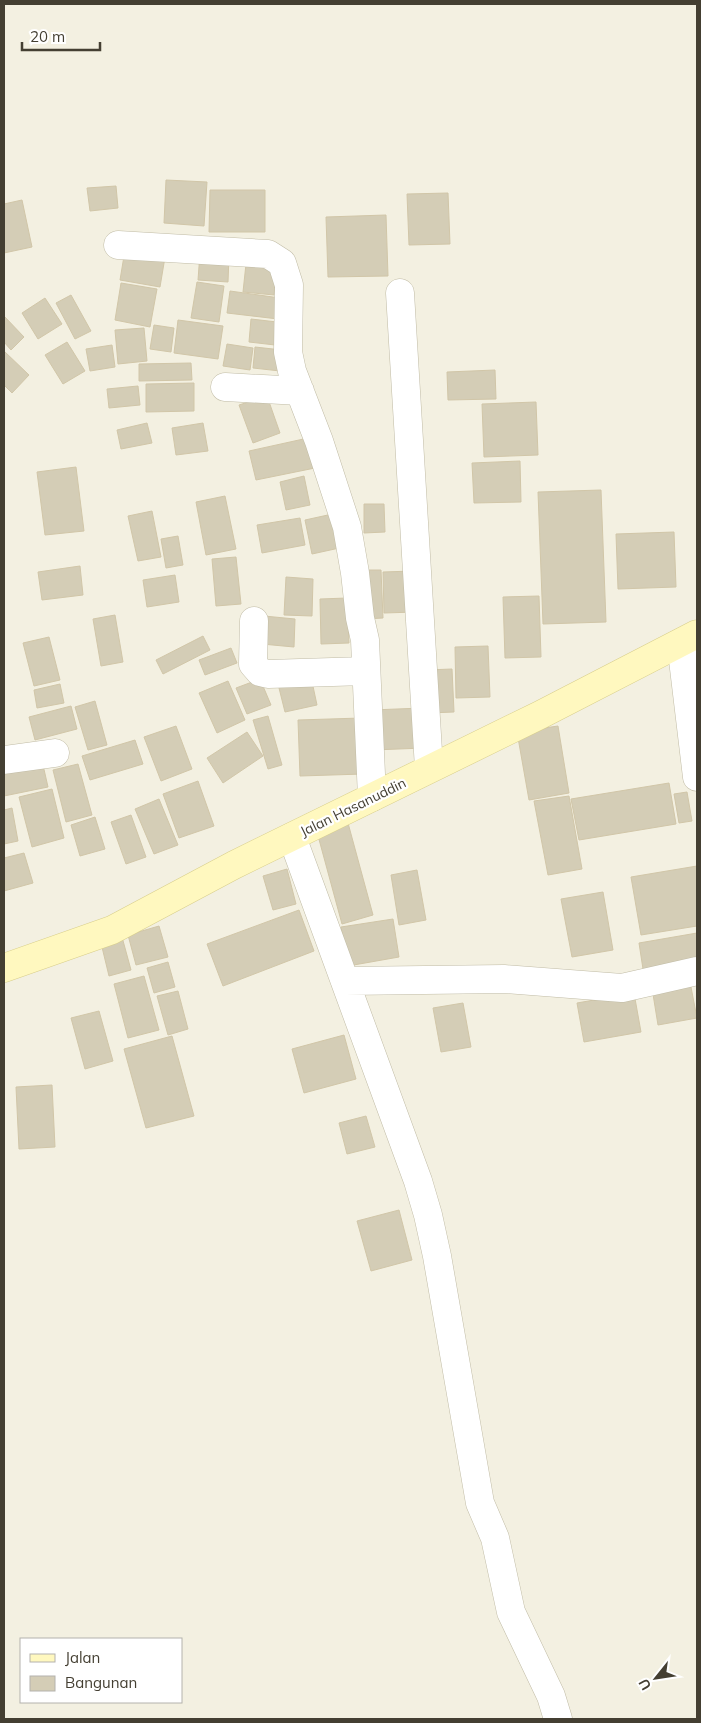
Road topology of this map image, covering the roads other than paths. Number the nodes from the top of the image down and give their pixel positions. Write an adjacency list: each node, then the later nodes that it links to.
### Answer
1 (118, 245): 4 (street)
2 (400, 293): 10 (street)
3 (225, 387): 4 (street)
4 (300, 391): 7 (street)
5 (254, 621): 7 (street)
6 (689, 638): 10 (street, Jalan Hasanuddin); 11 (street)
7 (365, 671): 12 (street)
8 (55, 753): 9 (street)
9 (4, 760)
10 (429, 768): 12 (street, Jalan Hasanuddin)
11 (697, 778)
12 (372, 797): 13 (street, Jalan Hasanuddin)
13 (292, 837): 14 (street, Jalan Hasanuddin); 16 (street)
14 (4, 968)
15 (697, 971): 16 (street)
16 (345, 981): 17 (street)
17 (558, 1719)

